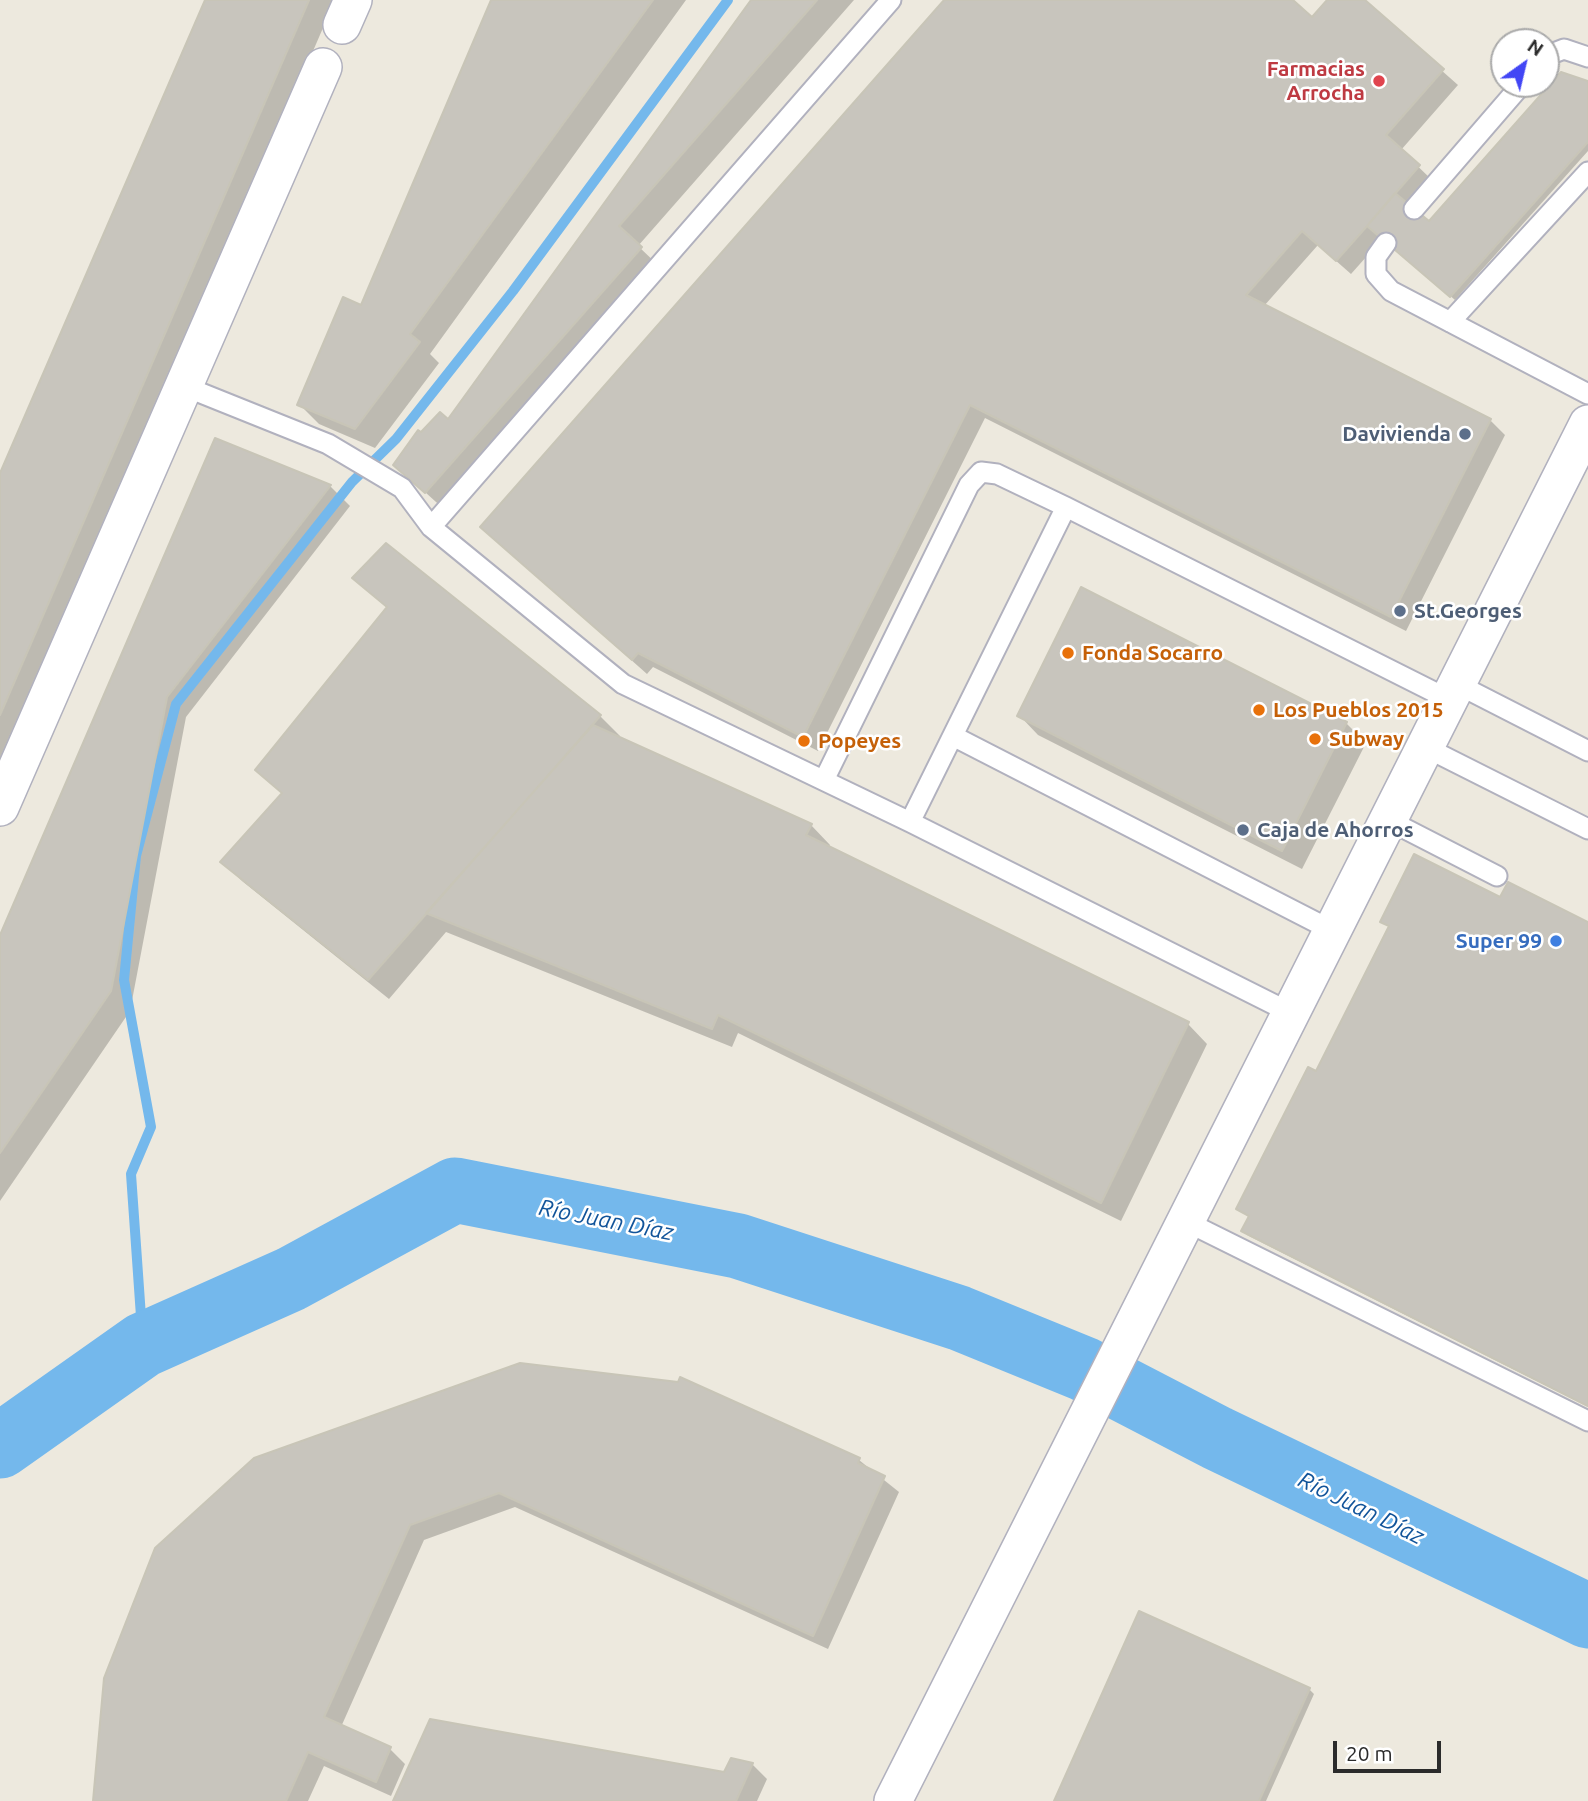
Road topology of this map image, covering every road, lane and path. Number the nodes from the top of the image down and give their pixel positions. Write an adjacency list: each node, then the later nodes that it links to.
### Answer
1 (891, 0): 14 (lane)
2 (1560, 51): 3 (lane)
3 (1588, 57)
4 (323, 68): 10 (street)
5 (1510, 98): 7 (lane)
6 (1588, 172): 9 (lane)
7 (1414, 209)
8 (1386, 243): 9 (lane)
9 (1450, 322): 11 (lane)
10 (181, 386): 14 (lane); 20 (street)
11 (1588, 394)
12 (1588, 424): 15 (street)
13 (1066, 507): 15 (lane); 16 (lane); 19 (lane)
14 (431, 527): 19 (lane)
15 (1453, 691): 17 (street); 18 (lane)
16 (953, 736): 22 (lane); 25 (lane)
17 (1425, 747): 21 (street); 23 (lane)
18 (1588, 751)
19 (824, 780): 22 (lane)
20 (0, 807)
21 (1388, 820): 24 (lane); 25 (street)
22 (910, 822): 26 (lane)
23 (1588, 829)
24 (1497, 876)
25 (1332, 931): 26 (street)
26 (1291, 1013): 27 (street)
27 (1186, 1222): 28 (lane); 29 (street)
28 (1588, 1421)
29 (893, 1801)

